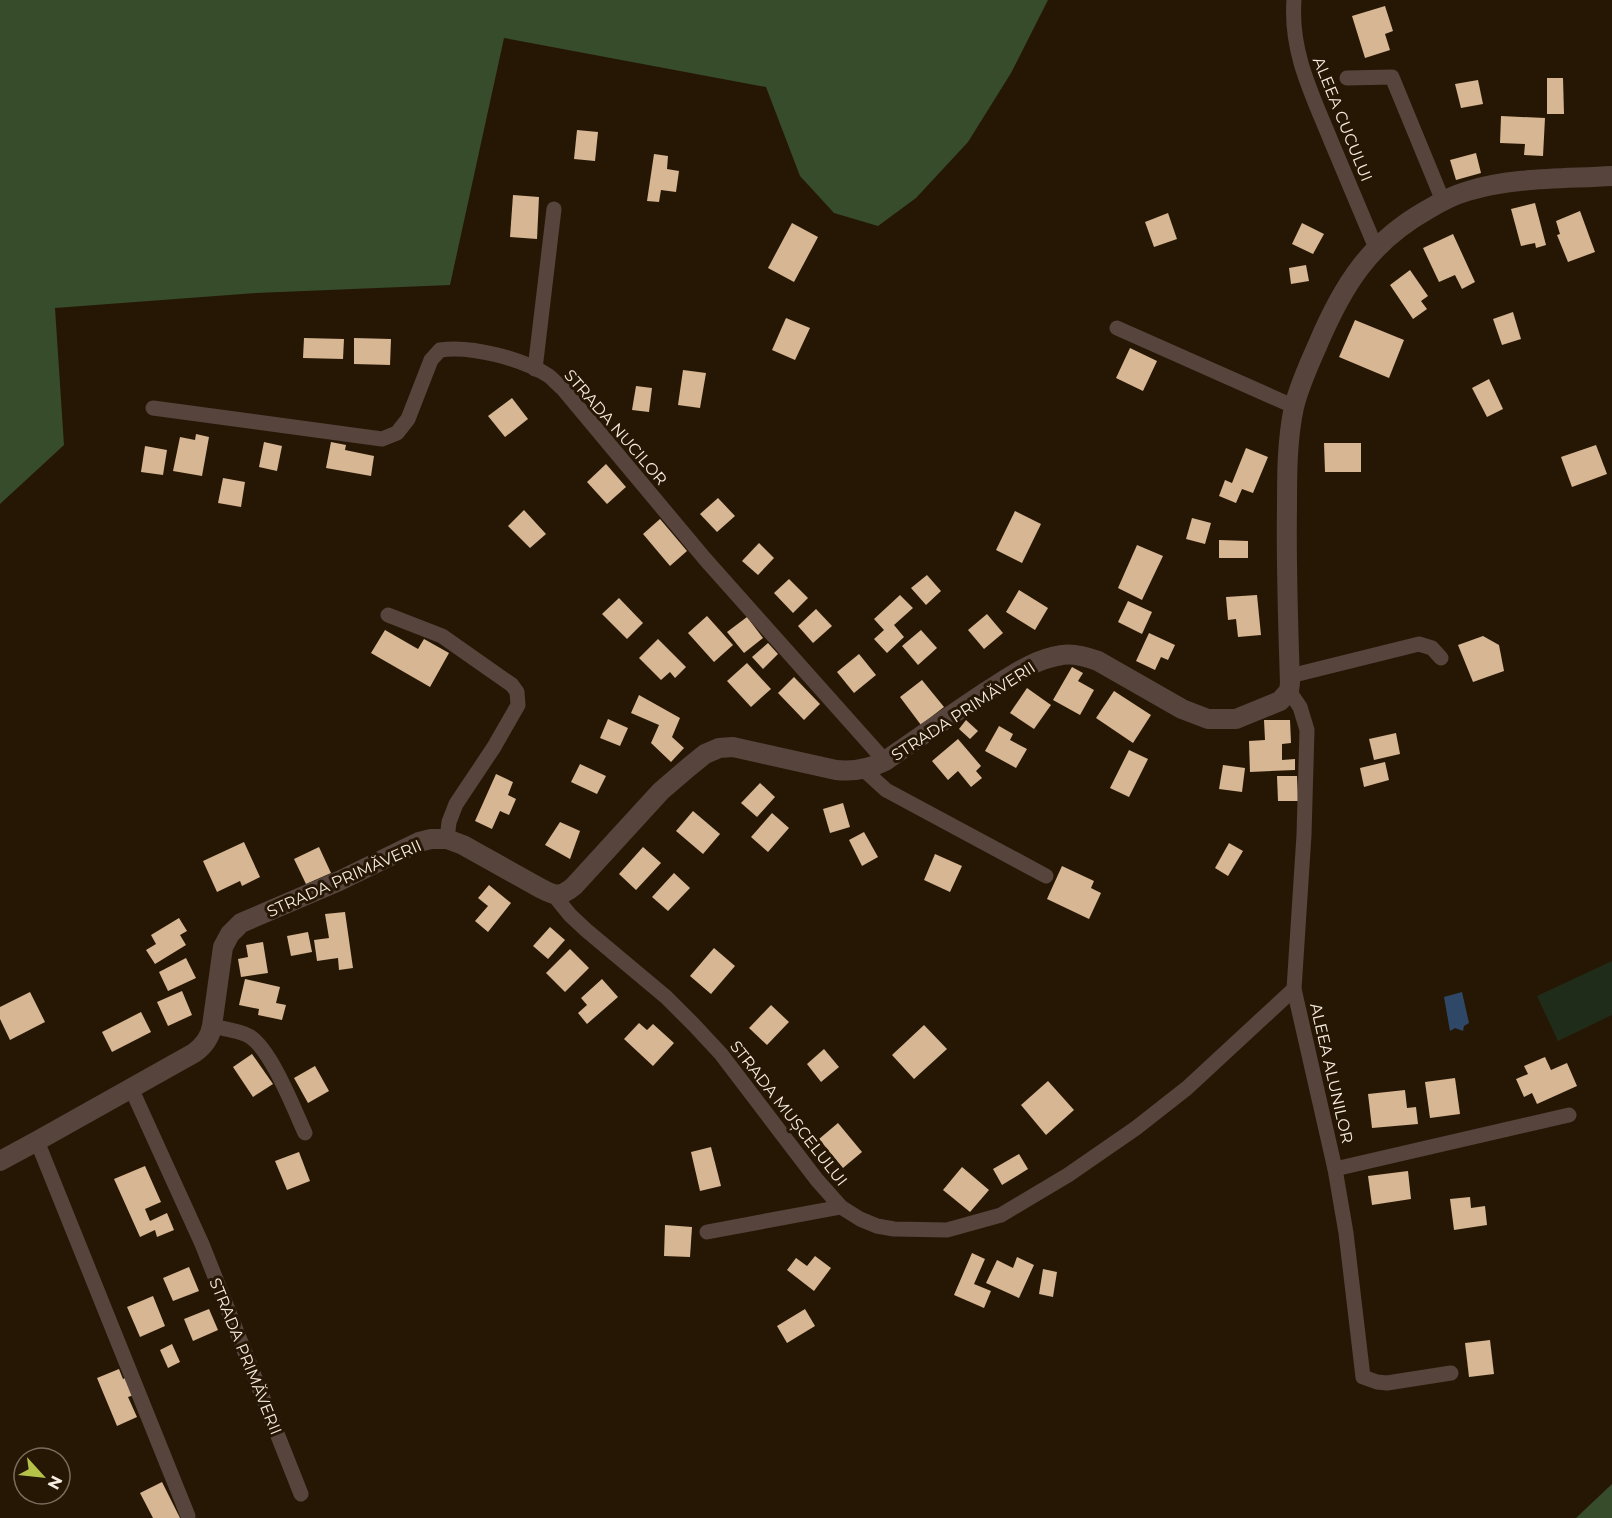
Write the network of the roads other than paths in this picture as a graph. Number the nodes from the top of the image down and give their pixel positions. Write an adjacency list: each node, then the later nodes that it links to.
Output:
1 (1294, 0): 6 (street, ALEEA CUCULUI)
2 (1347, 78): 4 (street)
3 (1612, 176): 4 (street)
4 (1443, 201): 6 (street)
5 (554, 209): 8 (street)
6 (1376, 248): 9 (street)
7 (1116, 328): 9 (street)
8 (535, 369): 10 (street, STRADA NUCILOR); 14 (street, STRADA NUCILOR)
9 (1295, 407): 13 (street)
10 (153, 408)
11 (388, 615): 16 (street)
12 (1441, 658): 13 (street)
13 (1289, 683): 14 (street, STRADA PRIMĂVERII); 19 (street, ALEEA ALUNILOR)
14 (885, 761): 15 (street, STRADA PRIMĂVERII)
15 (863, 769): 17 (street); 18 (street, STRADA PRIMĂVERII)
16 (447, 839): 18 (street); 20 (street, STRADA PRIMĂVERII)
17 (1046, 876)
18 (553, 894): 27 (street, STRADA MUȘCELULUI)
19 (1294, 989): 26 (street, ALEEA ALUNILOR); 27 (street, STRADA MUȘCELULUI)
20 (212, 1026): 21 (street, STRADA PRIMĂVERII); 23 (street)
21 (132, 1088): 24 (street, STRADA PRIMĂVERII); 30 (street, STRADA PRIMĂVERII)
22 (1569, 1115): 26 (street)
23 (305, 1133)
24 (37, 1142): 25 (street, STRADA PRIMĂVERII); 31 (street)
25 (0, 1161)
26 (1335, 1169): 29 (street, ALEEA ALUNILOR)
27 (841, 1207): 28 (street)
28 (707, 1232)
29 (1451, 1373)
30 (301, 1494)
31 (188, 1516)

